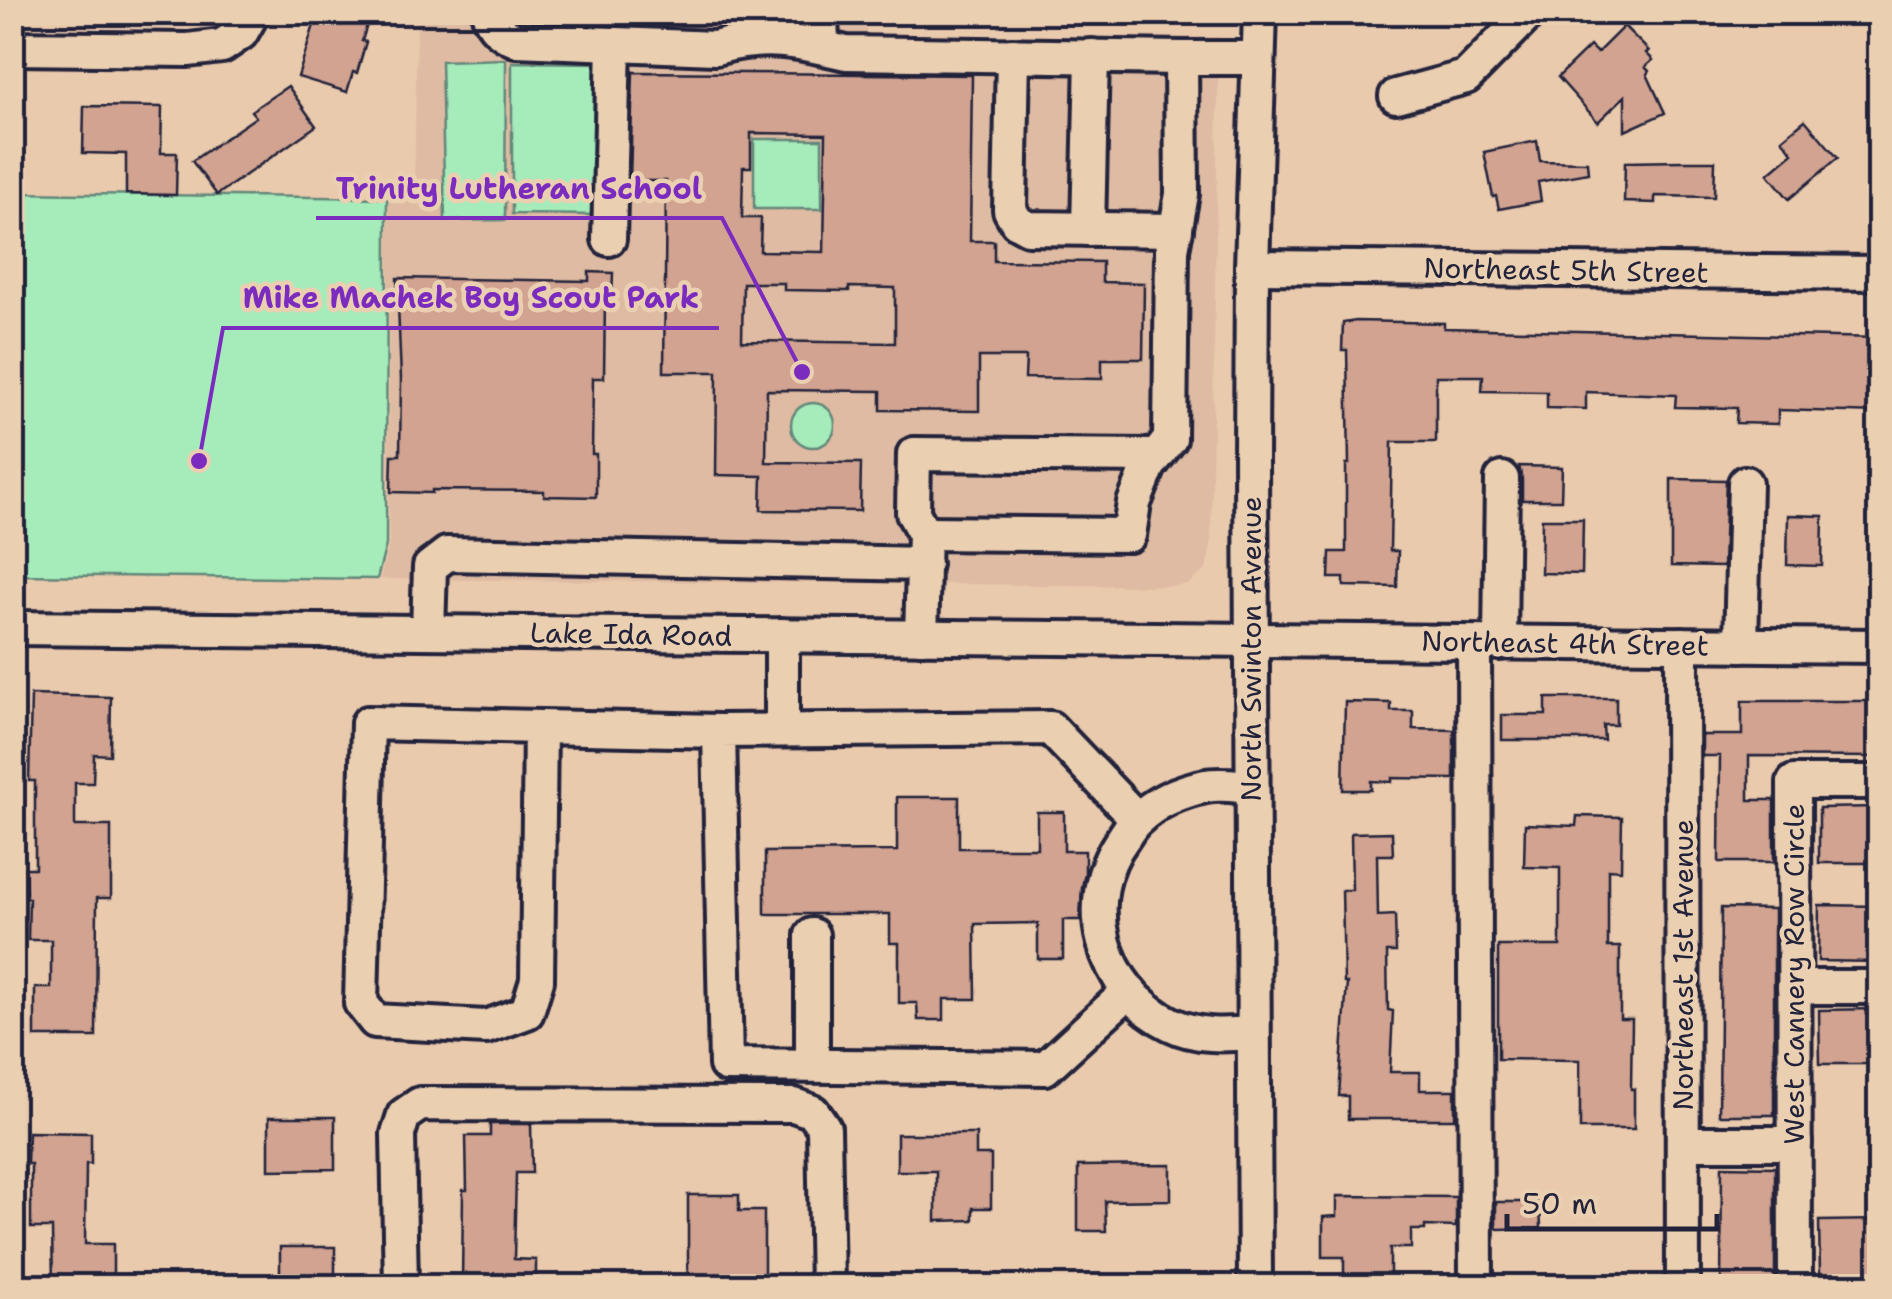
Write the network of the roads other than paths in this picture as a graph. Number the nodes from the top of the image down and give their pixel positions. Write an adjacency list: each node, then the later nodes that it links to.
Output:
1 (488, 12): 7 (street)
2 (821, 12): 8 (street)
3 (1260, 12): 13 (street, North Swinton Avenue)
4 (1530, 12): 14 (street)
5 (247, 23): 9 (street)
6 (740, 26): 7 (street); 8 (street)
7 (614, 44): 17 (street)
8 (822, 47): 10 (street)
9 (12, 48)
10 (1013, 55): 11 (street); 15 (street)
11 (1092, 56): 12 (street); 15 (street)
12 (1181, 58): 13 (street); 16 (street)
13 (1258, 58): 18 (street, North Swinton Avenue)
14 (1396, 96)
15 (1088, 229): 16 (street)
16 (1176, 230): 20 (street)
17 (609, 238)
18 (1252, 267): 19 (street, Northeast 5th Street); 28 (street, North Swinton Avenue)
19 (1880, 273)
20 (1156, 456): 23 (street); 23 (street)
21 (1502, 479): 29 (street)
22 (1746, 483): 31 (street)
23 (924, 548): 25 (street); 27 (street)
24 (12, 628): 25 (street, Lake Ida Road)
25 (428, 632): 26 (street, Lake Ida Road)
26 (782, 635): 27 (street, Lake Ida Road); 35 (street)
27 (921, 637): 28 (street, Lake Ida Road)
28 (1250, 640): 29 (street, Northeast 4th Street); 37 (street, North Swinton Avenue)
29 (1487, 643): 30 (street, Northeast 4th Street); 50 (street)
30 (1682, 644): 31 (street, Northeast 4th Street); 45 (street, Northeast 1st Avenue)
31 (1741, 645): 32 (street, Northeast 4th Street)
32 (1880, 646)
33 (540, 727): 33 (street); 34 (street)
34 (719, 730): 35 (street); 44 (street)
35 (782, 730): 38 (street)
36 (1880, 782): 40 (street, West Cannery Row Circle)
37 (1252, 787): 38 (street); 43 (street, North Swinton Avenue)
38 (1137, 819): 42 (street)
39 (812, 935): 44 (street)
40 (1794, 987): 41 (street); 46 (street, West Cannery Row Circle)
41 (1880, 987)
42 (1129, 992): 43 (street); 44 (street)
43 (1253, 1033): 49 (street, North Swinton Avenue)
44 (812, 1066)
45 (1683, 1143): 46 (street); 51 (street, Northeast 1st Avenue)
46 (1794, 1143): 52 (street, West Cannery Row Circle)
47 (401, 1286): 48 (street)
48 (827, 1286)
49 (1255, 1286)
50 (1476, 1286)
51 (1683, 1286)
52 (1795, 1286)

